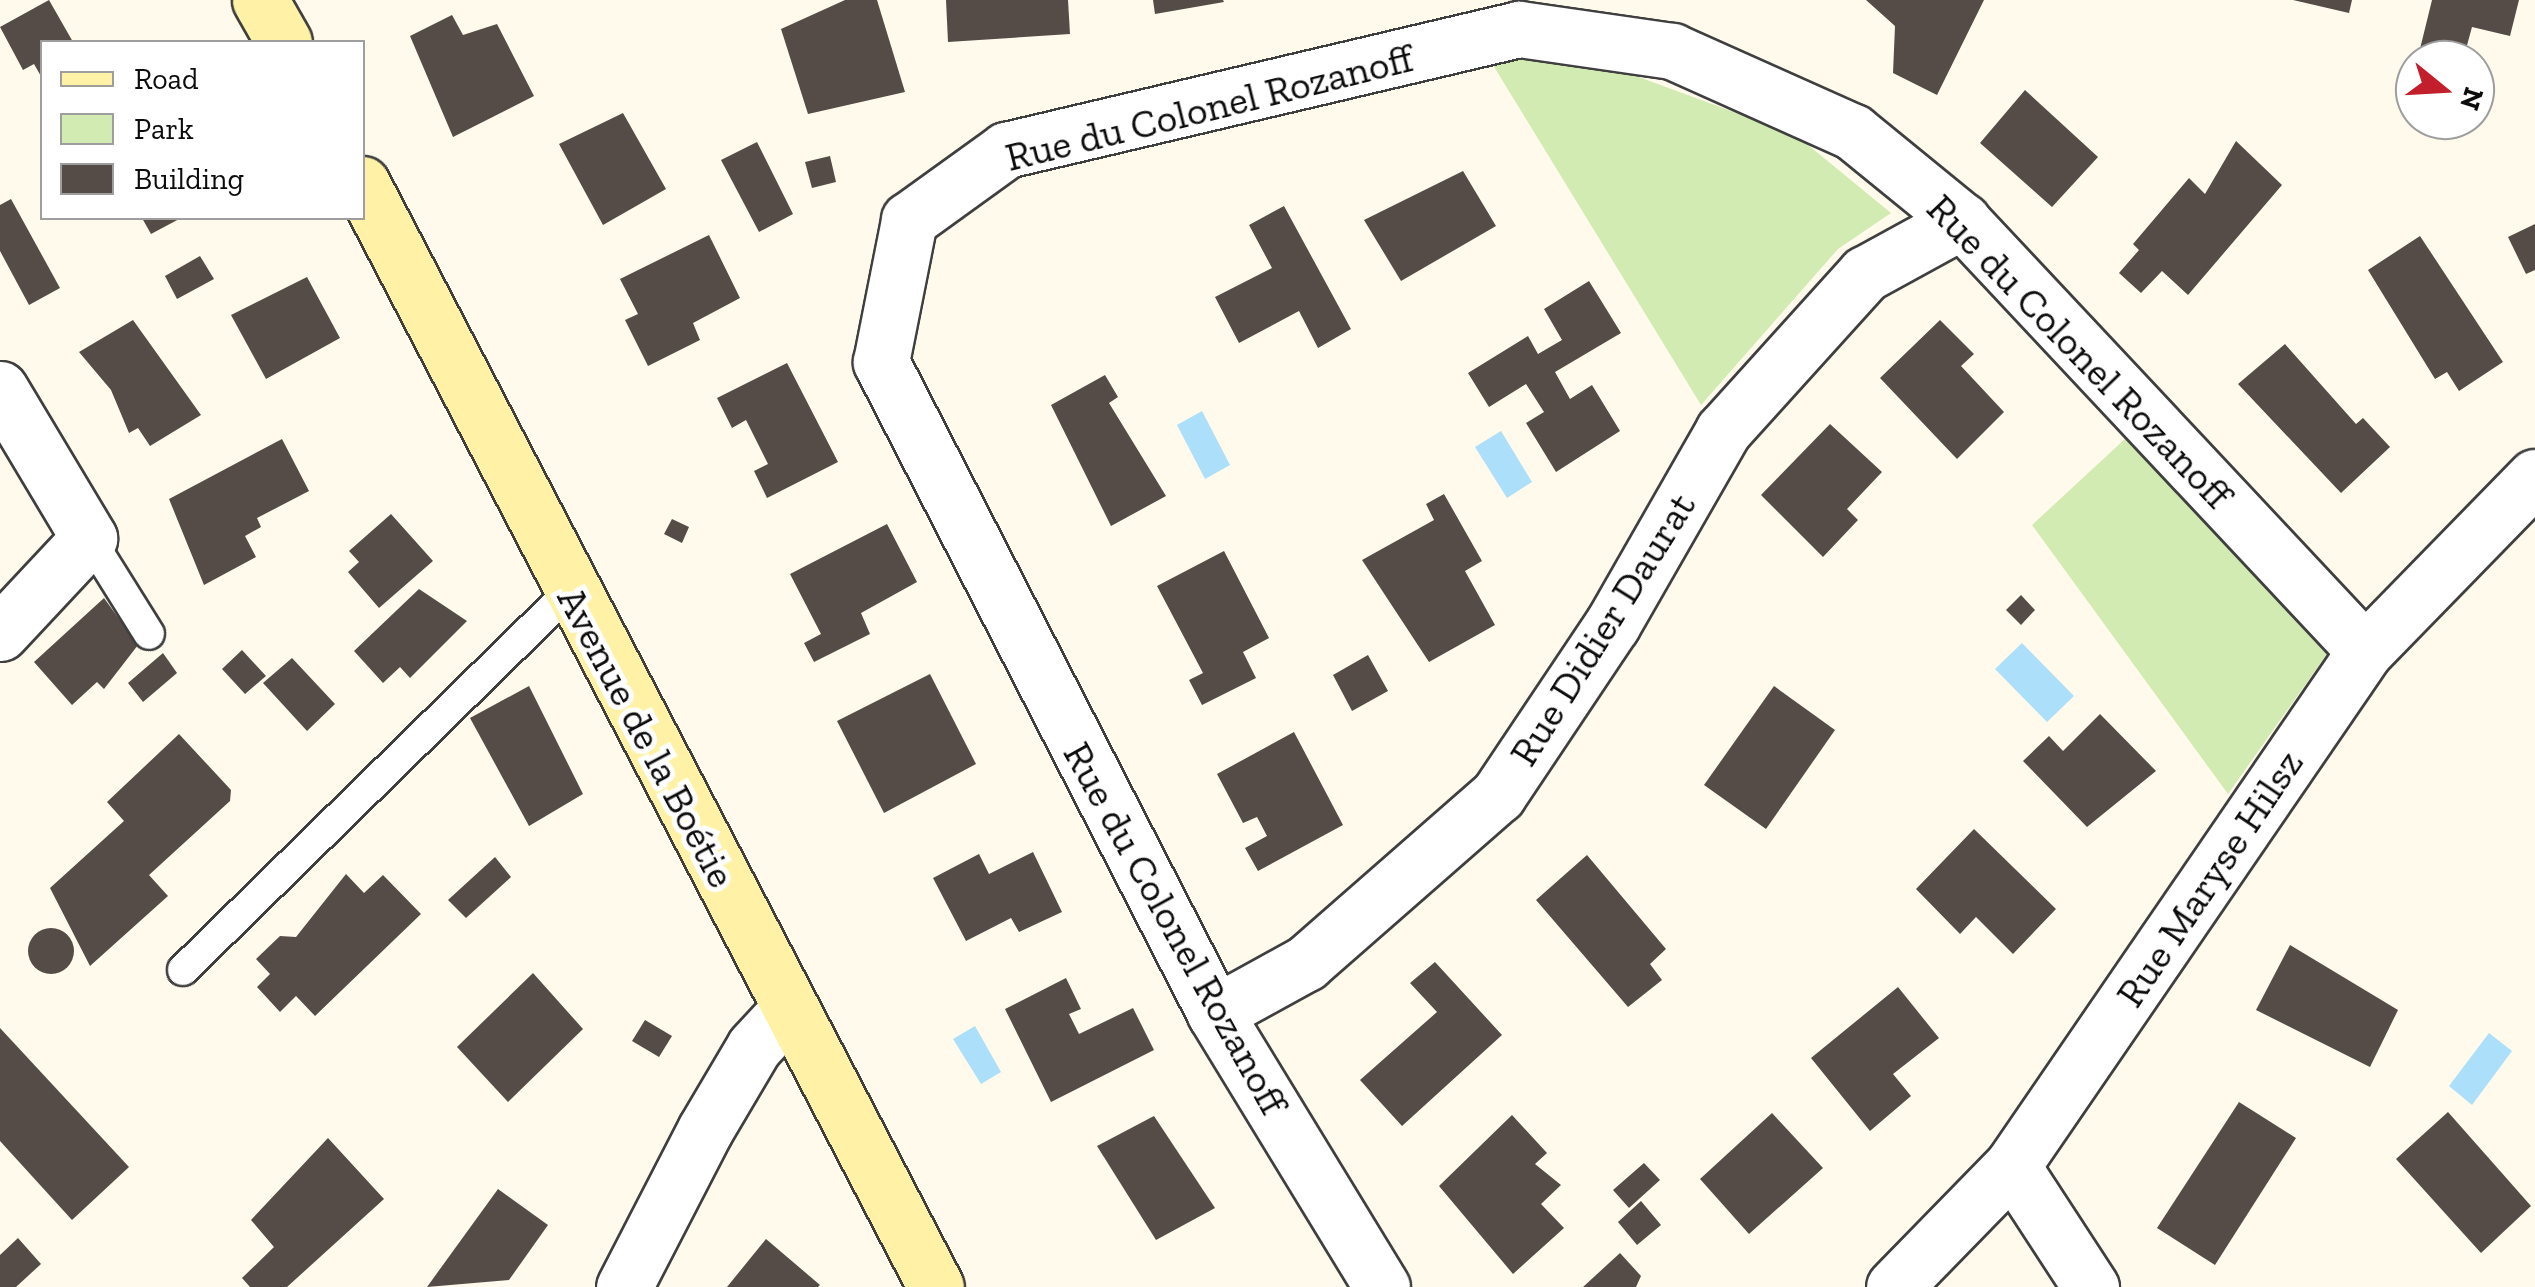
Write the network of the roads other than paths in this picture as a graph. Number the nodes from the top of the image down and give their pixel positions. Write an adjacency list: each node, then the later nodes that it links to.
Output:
1 (260, 0): 2 (main road)
2 (283, 40)
3 (365, 190): 8 (main road, Avenue de la Boétie)
4 (1962, 220): 11 (street, Rue du Colonel Rozanoff); 14 (street, Rue Didier Daurat); 14 (street, Rue du Colonel Rozanoff)
5 (0, 389): 7 (street)
6 (2535, 478): 11 (street, Rue Maryse Hilsz)
7 (89, 538): 9 (street); 10 (lane)
8 (570, 591): 12 (lane); 13 (main road, Avenue de la Boétie)
9 (0, 633)
10 (149, 634)
11 (2365, 650): 15 (street, Rue Maryse Hilsz)
12 (183, 970)
13 (790, 1008): 16 (street); 17 (main road, Avenue de la Boétie)
14 (1215, 1013): 18 (street, Rue du Colonel Rozanoff)
15 (2012, 1166): 19 (street, Rue Maryse Hilsz); 20 (street)
16 (624, 1287)
17 (936, 1287)
18 (1382, 1287)
19 (1894, 1287)
20 (2092, 1287)

